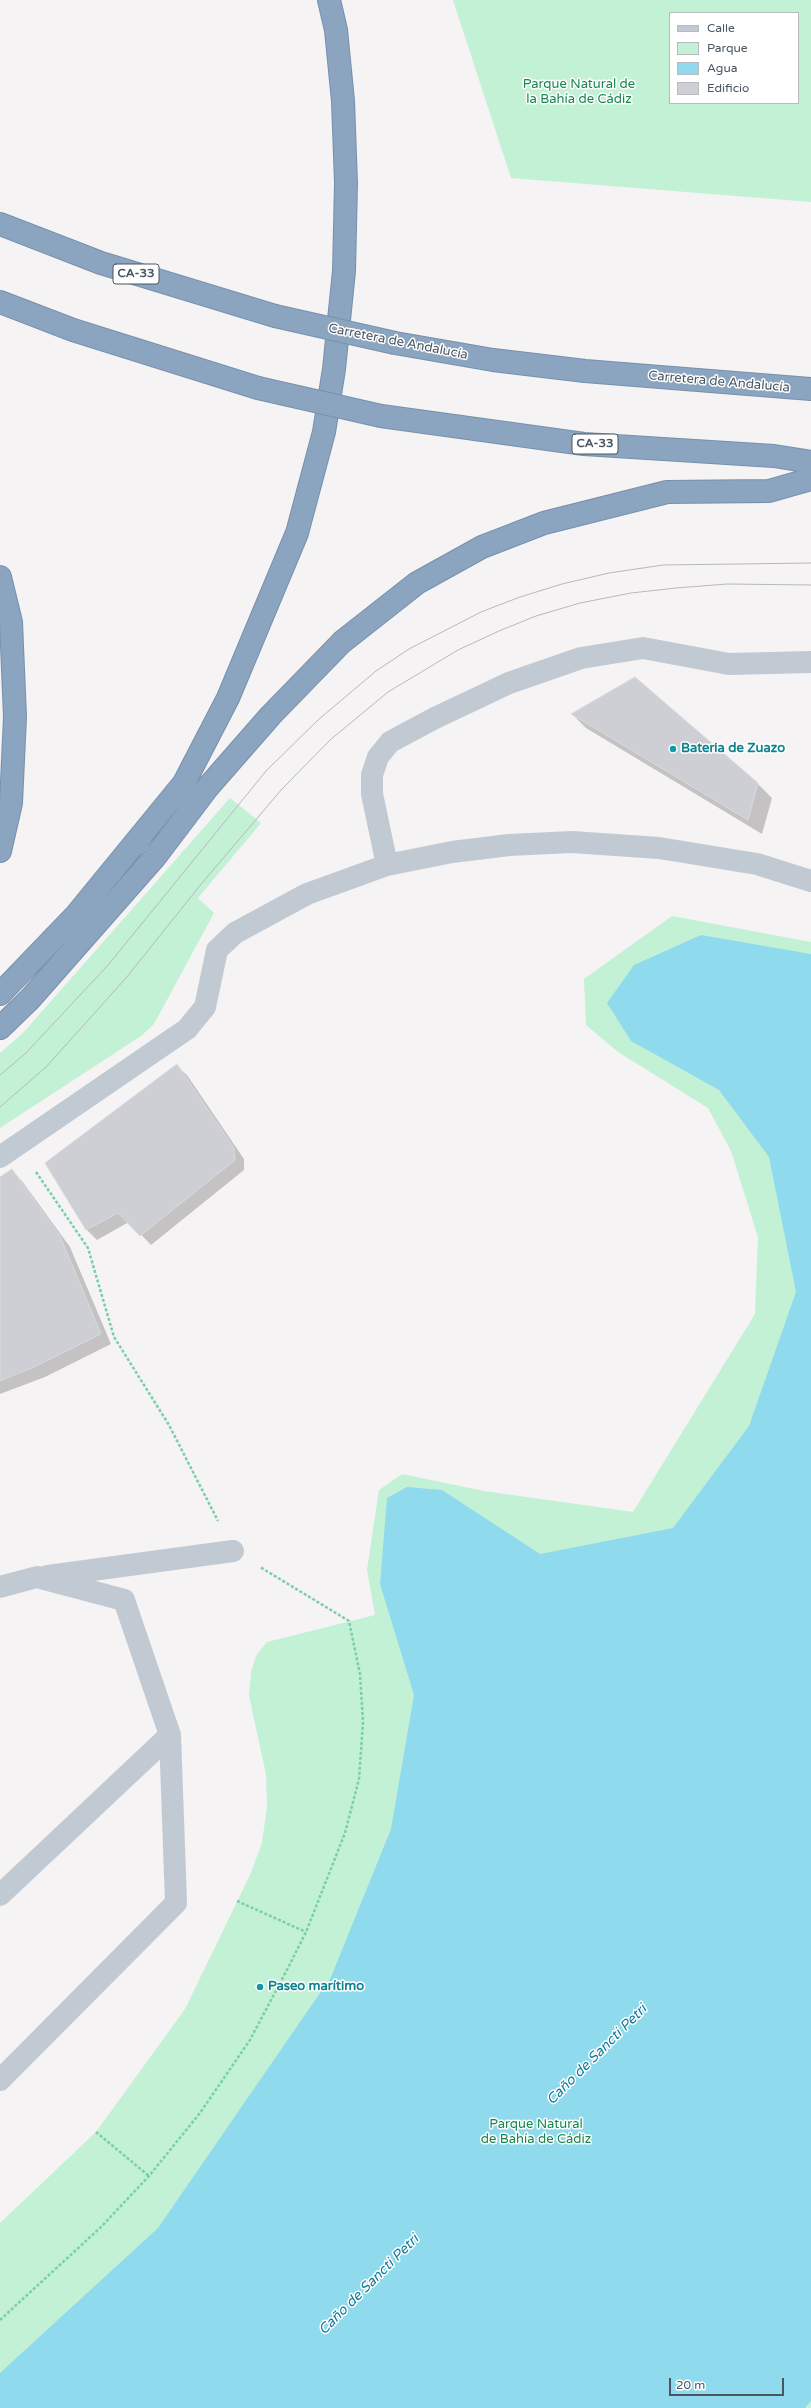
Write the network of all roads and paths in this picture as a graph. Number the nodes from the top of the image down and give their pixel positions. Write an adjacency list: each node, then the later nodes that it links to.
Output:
1 (329, 0): 12 (highway)
2 (0, 224): 4 (highway, Carretera de Andalucía / CA-33, bridge)
3 (0, 302): 5 (highway, CA-33, bridge)
4 (811, 389)
5 (811, 462)
6 (811, 479): 13 (highway)
7 (0, 577): 9 (highway)
8 (811, 662): 10 (street)
9 (0, 851)
10 (387, 865): 11 (street); 14 (street)
11 (811, 881)
12 (0, 994)
13 (0, 1028)
14 (18, 1145): 15 (street); 16 (path)
15 (0, 1157)
16 (233, 1551): 17 (street); 22 (path)
17 (37, 1577): 18 (street); 19 (street)
18 (0, 1587)
19 (170, 1735): 20 (street); 23 (street)
20 (0, 1895)
21 (237, 1901): 22 (path)
22 (306, 1932): 25 (path)
23 (0, 2080)
24 (96, 2132): 25 (path)
25 (149, 2176): 27 (path)
26 (0, 2315): 27 (path)
27 (1, 2319)

